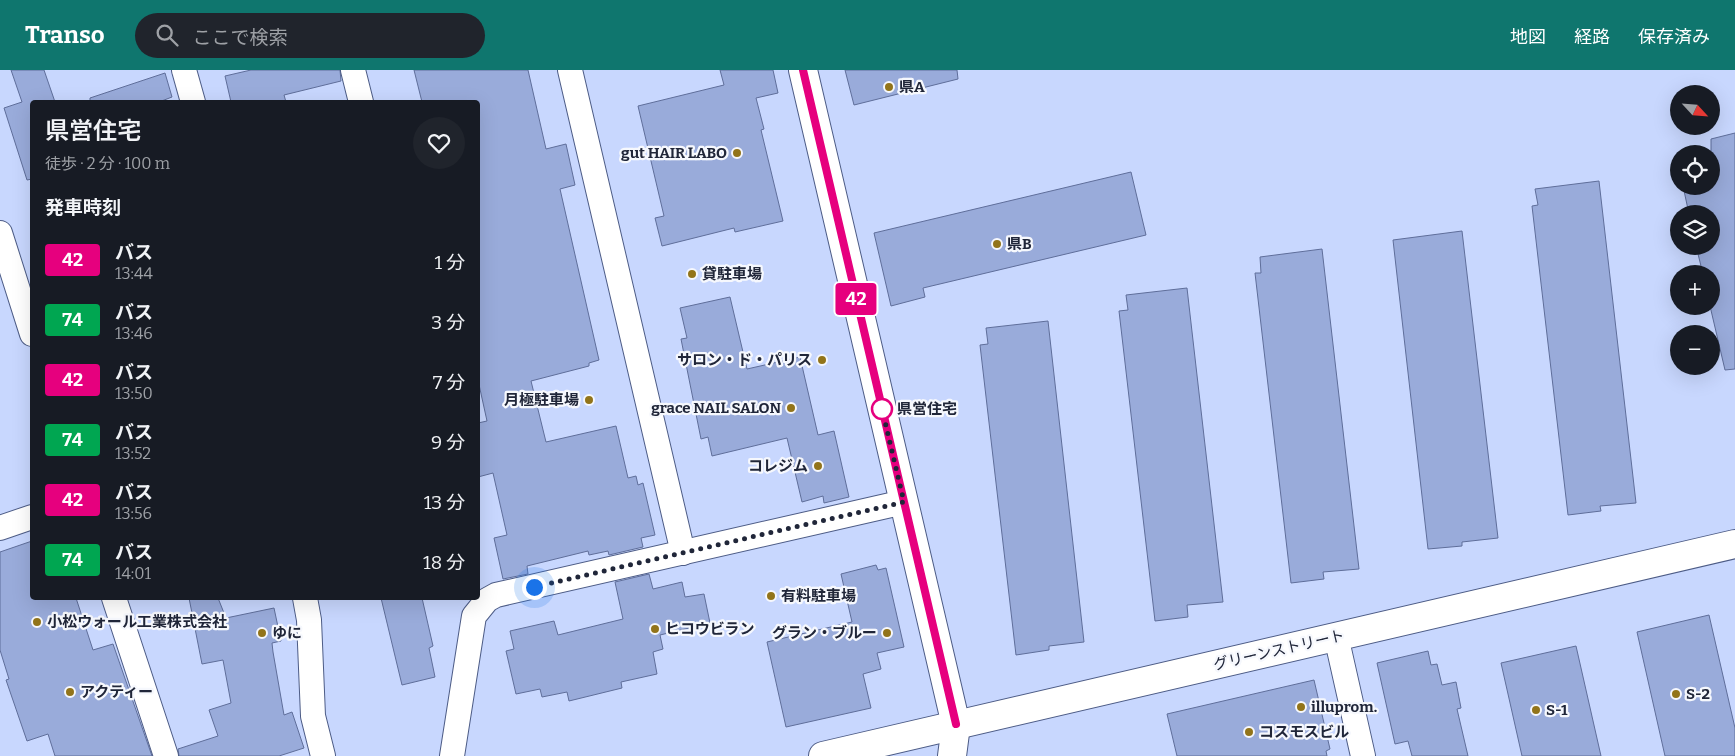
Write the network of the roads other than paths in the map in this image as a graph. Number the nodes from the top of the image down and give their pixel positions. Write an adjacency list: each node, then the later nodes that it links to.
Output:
1 (184, 70): 5 (street)
2 (353, 70): 6 (street)
3 (570, 70): 13 (street)
4 (803, 70): 9 (street)
5 (192, 100)
6 (360, 100)
7 (0, 233): 8 (street)
8 (30, 328)
9 (904, 502): 13 (street); 18 (street)
10 (30, 518): 11 (street)
11 (0, 528)
12 (1735, 544): 17 (street, グリーンストリート)
13 (683, 553): 14 (street)
14 (482, 595): 21 (street)
15 (115, 600): 19 (street)
16 (305, 600): 20 (street)
17 (1336, 636): 18 (street, グリーンストリート); 24 (street)
18 (956, 724): 22 (street, グリーンストリート); 23 (street)
19 (166, 756)
20 (323, 756)
21 (452, 756)
22 (823, 756)
23 (952, 756)
24 (1363, 756)

